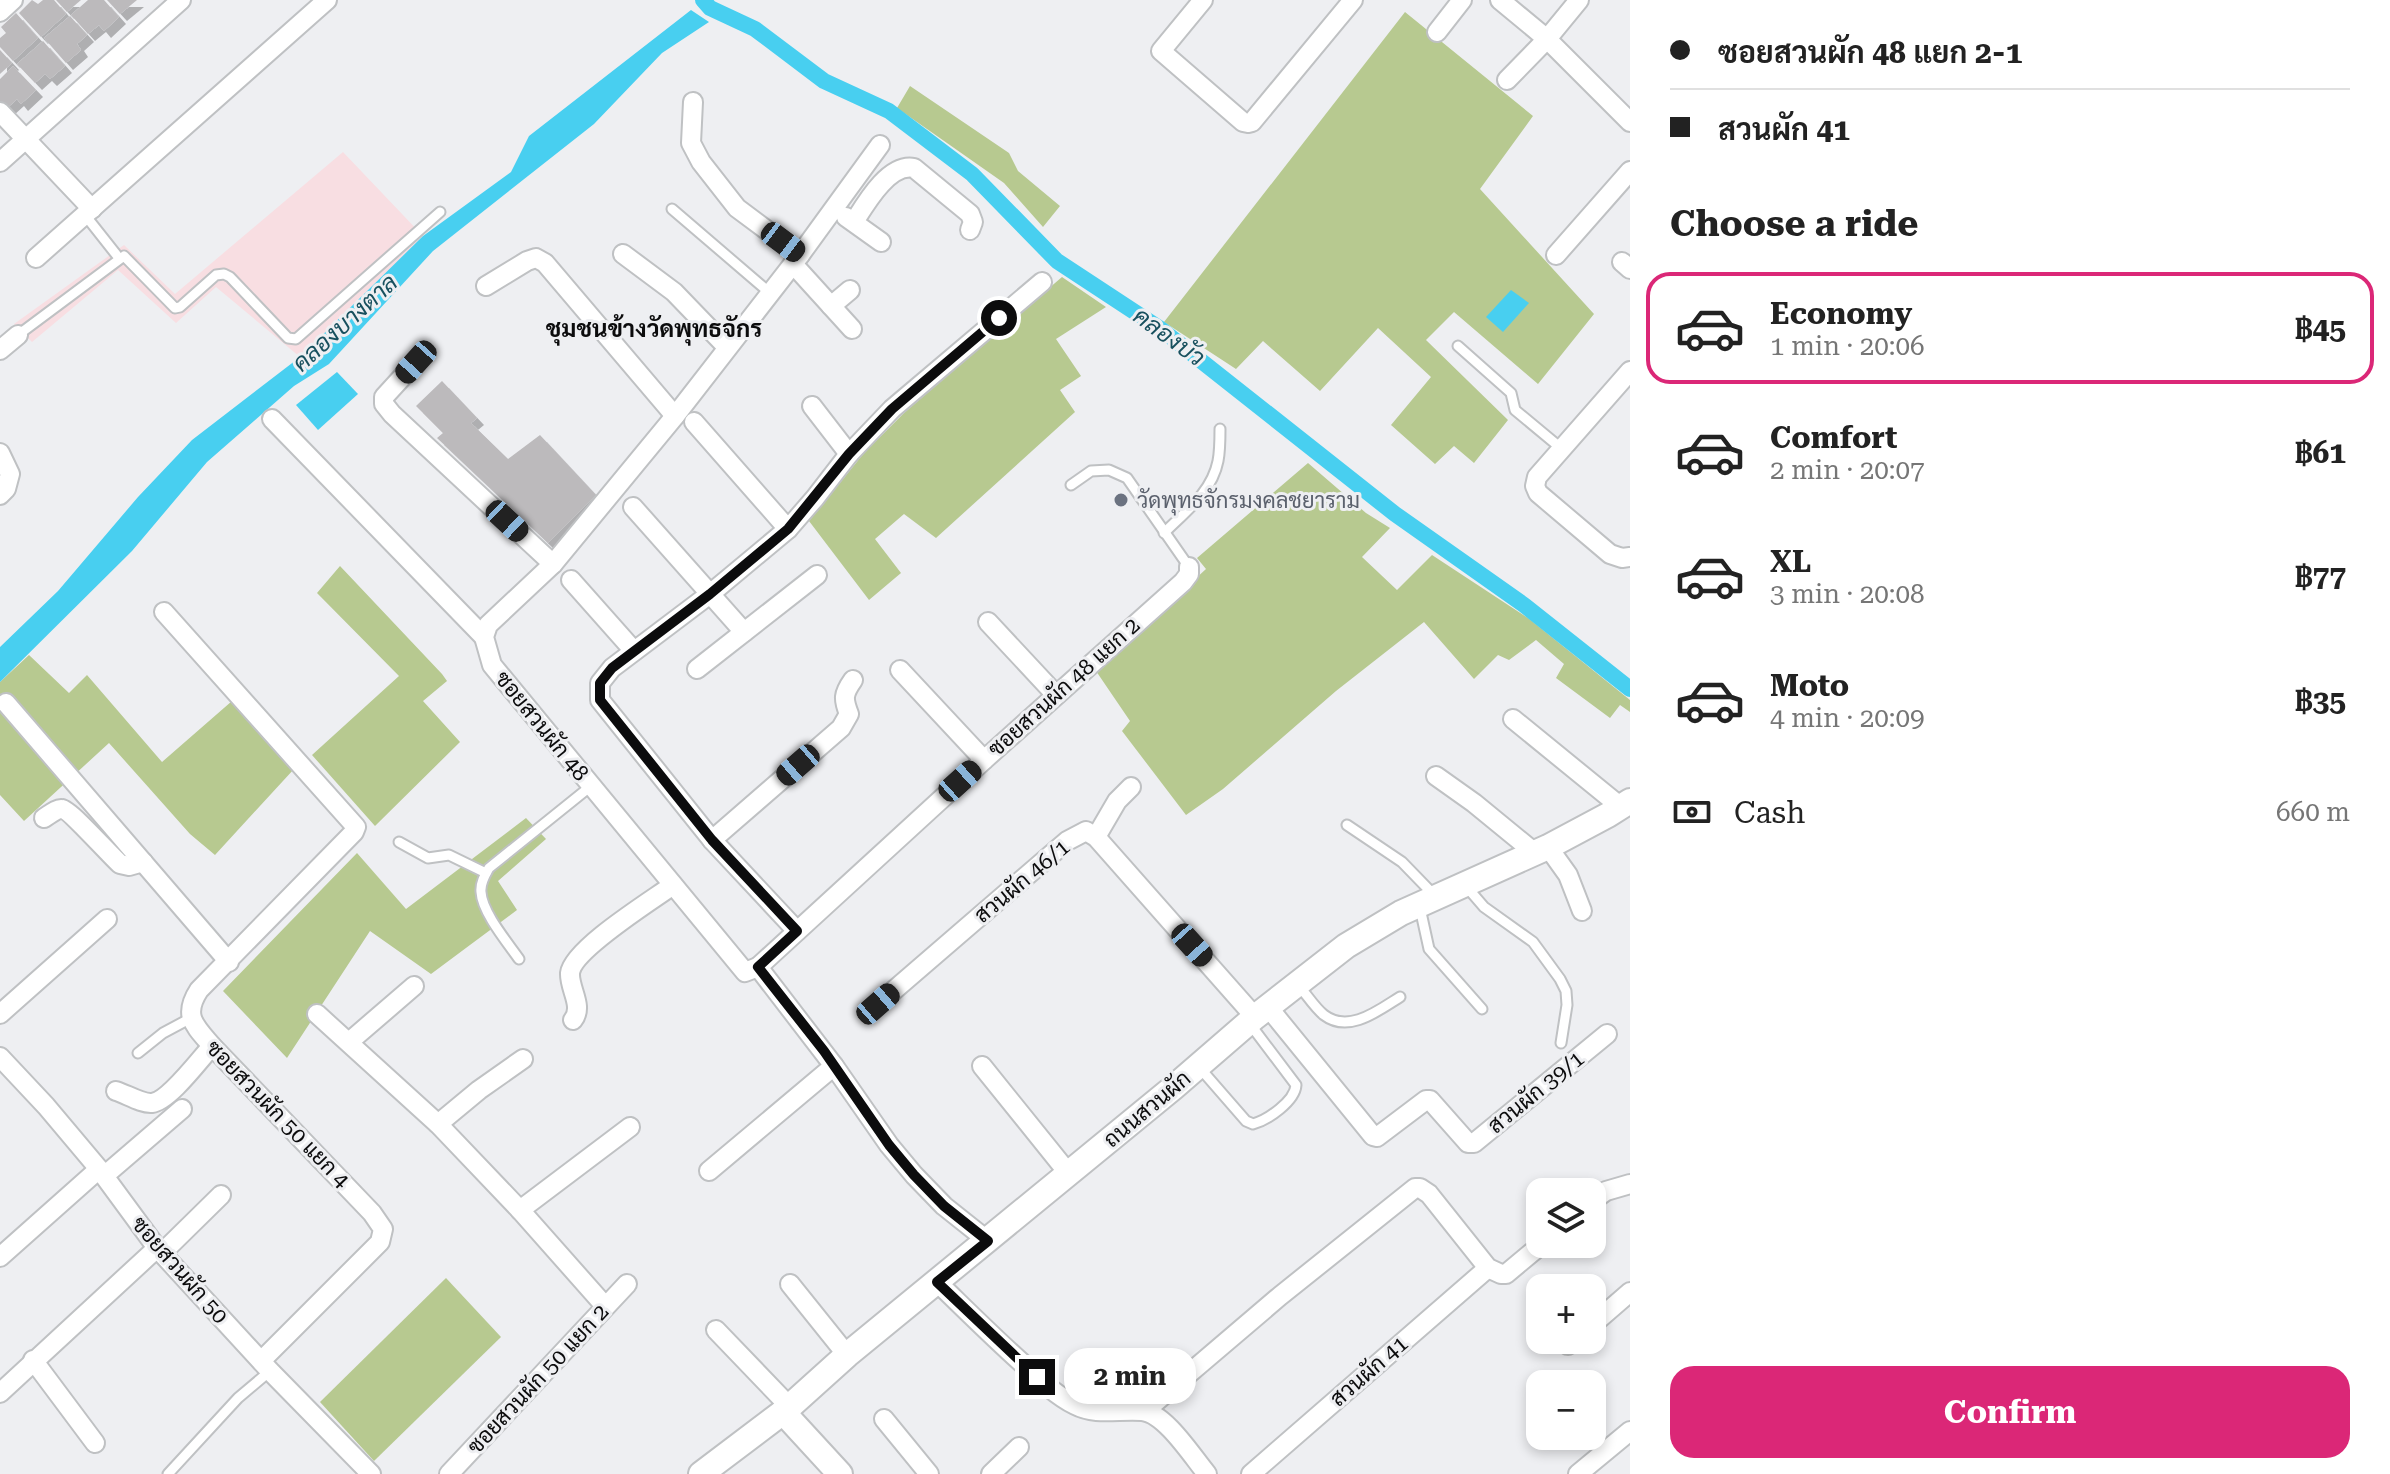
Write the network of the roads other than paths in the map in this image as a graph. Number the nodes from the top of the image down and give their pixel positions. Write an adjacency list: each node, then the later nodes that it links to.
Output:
1 (13, 0): 9 (street)
2 (181, 0): 16 (street)
3 (327, 0): 22 (street)
4 (1203, 0): 5 (street)
5 (1353, 0)
6 (1462, 0): 10 (street)
7 (1500, 0): 11 (street)
8 (1579, 0): 11 (street)
9 (0, 12)
10 (1437, 32)
11 (1547, 39): 12 (street); 15 (street)
12 (1507, 80)
13 (693, 102): 31 (street)
14 (0, 112): 16 (street)
15 (1630, 122)
16 (26, 139): 18 (street); 22 (street)
17 (880, 145): 21 (street)
18 (0, 162)
19 (1630, 171): 28 (street)
20 (672, 209): 35 (lane)
21 (834, 210): 24 (street); 31 (street)
22 (88, 212): 29 (street); 30 (lane)
23 (440, 212): 30 (lane)
24 (854, 222): 25 (street); 26 (street)
25 (970, 230)
26 (881, 242)
27 (623, 254): 40 (street)
28 (1556, 255)
29 (36, 258)
30 (119, 258): 38 (lane)
31 (797, 260): 35 (street); 36 (street)
32 (1042, 282): 51 (street)
33 (486, 286): 45 (street)
34 (850, 290): 36 (street)
35 (770, 293): 40 (street)
36 (831, 306): 37 (street)
37 (852, 329)
38 (18, 335): 41 (street)
39 (1458, 346): 49 (lane)
40 (727, 347): 45 (street)
41 (0, 350)
42 (416, 362): 58 (street)
43 (1630, 371): 49 (street)
44 (812, 406): 51 (street)
45 (675, 416): 58 (street)
46 (272, 419): 66 (street)
47 (694, 422): 55 (street)
48 (1220, 429): 56 (lane)
49 (1562, 449): 57 (street)
50 (0, 453): 53 (street)
51 (849, 454): 55 (street)
52 (1071, 485): 56 (lane)
53 (0, 495)
54 (633, 507): 62 (street)
55 (788, 529): 62 (street)
56 (1164, 533): 59 (lane)
57 (1630, 557)
58 (553, 564): 66 (street)
59 (1189, 567): 71 (street, ซอยสวนผัก 48 แยก 2)
60 (817, 575): 65 (street)
61 (571, 580): 67 (street)
62 (710, 594): 65 (street); 67 (street)
63 (164, 612): 94 (street, ซอยสวนผัก 50 แยก 4)
64 (988, 622): 71 (street)
65 (744, 632): 68 (street)
66 (484, 637): 76 (street, ซอยสวนผัก 48)
67 (634, 651): 82 (street)
68 (697, 669)
69 (900, 670): 74 (street)
70 (853, 680): 82 (street)
71 (1056, 695): 74 (street, ซอยสวนผัก 48 แยก 2)
72 (6, 703): 85 (street)
73 (1513, 719): 78 (street)
74 (984, 760): 92 (street, ซอยสวนผัก 48 แยก 2)
75 (1436, 776): 84 (street)
76 (591, 786): 86 (lane); 87 (street, ซอยสวนผัก 48)
77 (1131, 787): 81 (street)
78 (1625, 804): 84 (street, ถนนสวนผัก)
79 (44, 818): 85 (street)
80 (1347, 825): 89 (lane)
81 (1096, 837): 99 (street, สวนผัก 46/1); 103 (street, สวนผัก 46/1)
82 (712, 840): 92 (street)
83 (399, 842): 86 (lane)
84 (1541, 850): 88 (street, ถนนสวนผัก); 90 (street)
85 (143, 862): 94 (street)
86 (486, 873): 93 (lane)
87 (673, 885): 95 (street, ซอยสวนผัก 48); 105 (street)
88 (1465, 885): 89 (street, ถนนสวนผัก); 108 (lane)
89 (1428, 901): 96 (street, ถนนสวนผัก); 100 (lane)
90 (1582, 911)
91 (107, 919): 101 (street)
92 (797, 931): 95 (street, ซอยสวนผัก 48 แยก 2)
93 (519, 959)
94 (229, 962): 104 (street, ซอยสวนผัก 50 แยก 4)
95 (758, 967): 113 (street, ซอยสวนผัก 48)
96 (1297, 984): 98 (lane); 103 (street, ถนนสวนผัก)
97 (414, 986): 107 (street)
98 (1400, 997)
99 (878, 1004)
100 (1482, 1009)
101 (0, 1014)
102 (317, 1014): 107 (street)
103 (1257, 1016): 106 (street, สวนผัก 39/1); 115 (street, ถนนสวนผัก); 115 (lane)
104 (191, 1018): 109 (street, ซอยสวนผัก 50 แยก 4); 110 (lane)
105 (573, 1020)
106 (1607, 1034)
107 (349, 1042): 118 (street)
108 (1561, 1043)
109 (212, 1046): 116 (street); 141 (street, ซอยสวนผัก 50 แยก 4)
110 (138, 1053)
111 (0, 1057): 121 (street, ซอยสวนผัก 50)
112 (523, 1059): 118 (street)
113 (834, 1066): 120 (street); 127 (street, ซอยสวนผัก 48)
114 (982, 1066): 122 (street)
115 (1199, 1067): 122 (street, ถนนสวนผัก)
116 (116, 1091)
117 (182, 1109): 121 (street)
118 (438, 1124): 126 (street)
119 (630, 1127): 126 (street)
120 (709, 1171)
121 (101, 1173): 128 (street); 129 (street, ซอยสวนผัก 50)
122 (1069, 1174): 127 (street, ถนนสวนผัก)
123 (1630, 1184): 124 (street)
124 (1606, 1191)
125 (221, 1195): 129 (street)
126 (520, 1210): 136 (street)
127 (988, 1241): 132 (street, ถนนสวนผัก)
128 (4, 1246)
129 (160, 1250): 140 (street); 141 (street, ซอยสวนผัก 50)
130 (1526, 1257): 131 (street)
131 (1488, 1268): 144 (street); 157 (street, สวนผัก 41)
132 (937, 1282): 139 (street, ถนนสวนผัก); 144 (street)
133 (627, 1284): 136 (street, ซอยสวนผัก 50 แยก 2)
134 (790, 1284): 139 (street)
135 (1630, 1292): 137 (street)
136 (605, 1306): 151 (street, ซอยสวนผัก 50 แยก 2)
137 (1606, 1313)
138 (716, 1330): 143 (street)
139 (847, 1355): 143 (street, ถนนสวนผัก)
140 (33, 1360): 142 (street); 147 (street)
141 (265, 1366): 149 (lane); 150 (street, ซอยสวนผัก 50)
142 (0, 1393)
143 (786, 1409): 152 (street, ถนนสวนผัก); 153 (street)
144 (1145, 1411): 156 (street)
145 (884, 1419): 154 (street)
146 (1630, 1431): 158 (street)
147 (95, 1443)
148 (1019, 1447): 155 (street)
149 (168, 1474)
150 (371, 1474)
151 (449, 1474)
152 (701, 1474)
153 (840, 1474)
154 (929, 1474)
155 (991, 1474)
156 (1207, 1474)
157 (1251, 1474)
158 (1578, 1474)

